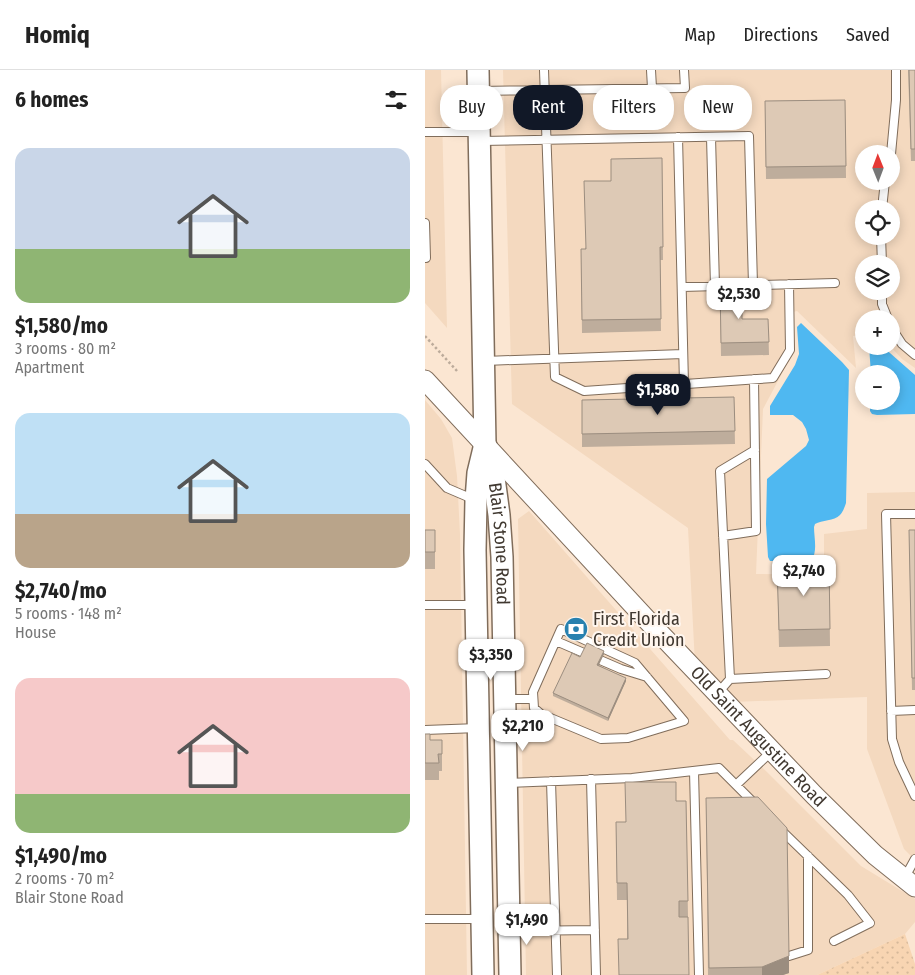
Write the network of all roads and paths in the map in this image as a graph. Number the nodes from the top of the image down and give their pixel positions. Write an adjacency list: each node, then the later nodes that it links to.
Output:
1 (478, 70): 6 (main road, Blair Stone Road)
2 (544, 70): 7 (lane)
3 (651, 70): 8 (lane)
4 (684, 70): 9 (lane)
5 (896, 70): 17 (lane)
6 (479, 85)
7 (545, 85)
8 (652, 85)
9 (674, 88)
10 (479, 130): 14 (main road, Blair Stone Road)
11 (546, 130): 16 (lane)
12 (425, 132): 14 (lane)
13 (711, 136): 15 (lane); 22 (lane); 23 (lane)
14 (479, 137): 16 (lane); 30 (main road, Blair Stone Road)
15 (679, 137): 16 (lane); 24 (lane)
16 (546, 140): 29 (lane)
17 (892, 145)
18 (425, 223): 19 (lane)
19 (425, 258)
20 (835, 282): 21 (lane)
21 (789, 284): 22 (lane); 32 (lane)
22 (753, 285): 23 (lane)
23 (715, 286): 24 (lane)
24 (682, 287): 27 (lane)
25 (425, 336): 31 (path)
26 (900, 341): 28 (lane)
27 (683, 354): 29 (lane); 34 (lane)
28 (915, 355)
29 (554, 359): 30 (lane); 34 (lane)
30 (483, 361): 35 (main road, Blair Stone Road)
31 (457, 371)
32 (753, 379): 34 (lane); 36 (lane)
33 (425, 380): 35 (street, Old Saint Augustine Road)
34 (684, 384)
35 (485, 444): 38 (main road, Blair Stone Road); 47 (street, Old Saint Augustine Road); 49 (main road, Blair Stone Road)
36 (755, 450): 40 (lane); 40 (lane)
37 (426, 468): 38 (lane)
38 (476, 500): 42 (main road, Blair Stone Road)
39 (915, 514): 52 (lane)
40 (723, 536): 46 (lane)
41 (425, 605): 42 (lane)
42 (475, 605): 48 (main road, Blair Stone Road)
43 (556, 641): 45 (lane); 45 (lane); 50 (lane)
44 (826, 674): 46 (lane)
45 (647, 677): 50 (lane)
46 (730, 679): 47 (lane)
47 (717, 694): 56 (street, Old Saint Augustine Road)
48 (477, 699): 49 (main road); 53 (main road, Blair Stone Road)
49 (504, 699): 50 (lane); 54 (main road, Blair Stone Road)
50 (533, 699)
51 (915, 710): 52 (lane)
52 (891, 711): 62 (lane)
53 (478, 728): 54 (main road); 55 (lane); 69 (main road, Blair Stone Road)
54 (505, 728): 60 (main road, Blair Stone Road)
55 (425, 730)
56 (771, 751): 61 (lane); 67 (street, Old Saint Augustine Road)
57 (694, 771): 58 (lane); 61 (lane); 79 (lane)
58 (591, 780): 59 (lane); 71 (lane)
59 (551, 781): 60 (lane); 72 (lane)
60 (506, 783): 70 (main road, Blair Stone Road)
61 (736, 785): 63 (lane)
62 (915, 796)
63 (762, 811)
64 (775, 824): 65 (lane)
65 (807, 856): 73 (lane); 74 (lane)
66 (915, 859): 67 (lane)
67 (909, 883)
68 (425, 919): 69 (lane)
69 (482, 925): 70 (main road); 75 (main road, Blair Stone Road)
70 (509, 925): 72 (lane); 76 (main road, Blair Stone Road)
71 (595, 930): 72 (lane); 78 (lane)
72 (555, 931): 77 (lane)
73 (834, 941)
74 (789, 956)
75 (483, 975)
76 (510, 975)
77 (557, 975)
78 (596, 975)
79 (699, 975)

